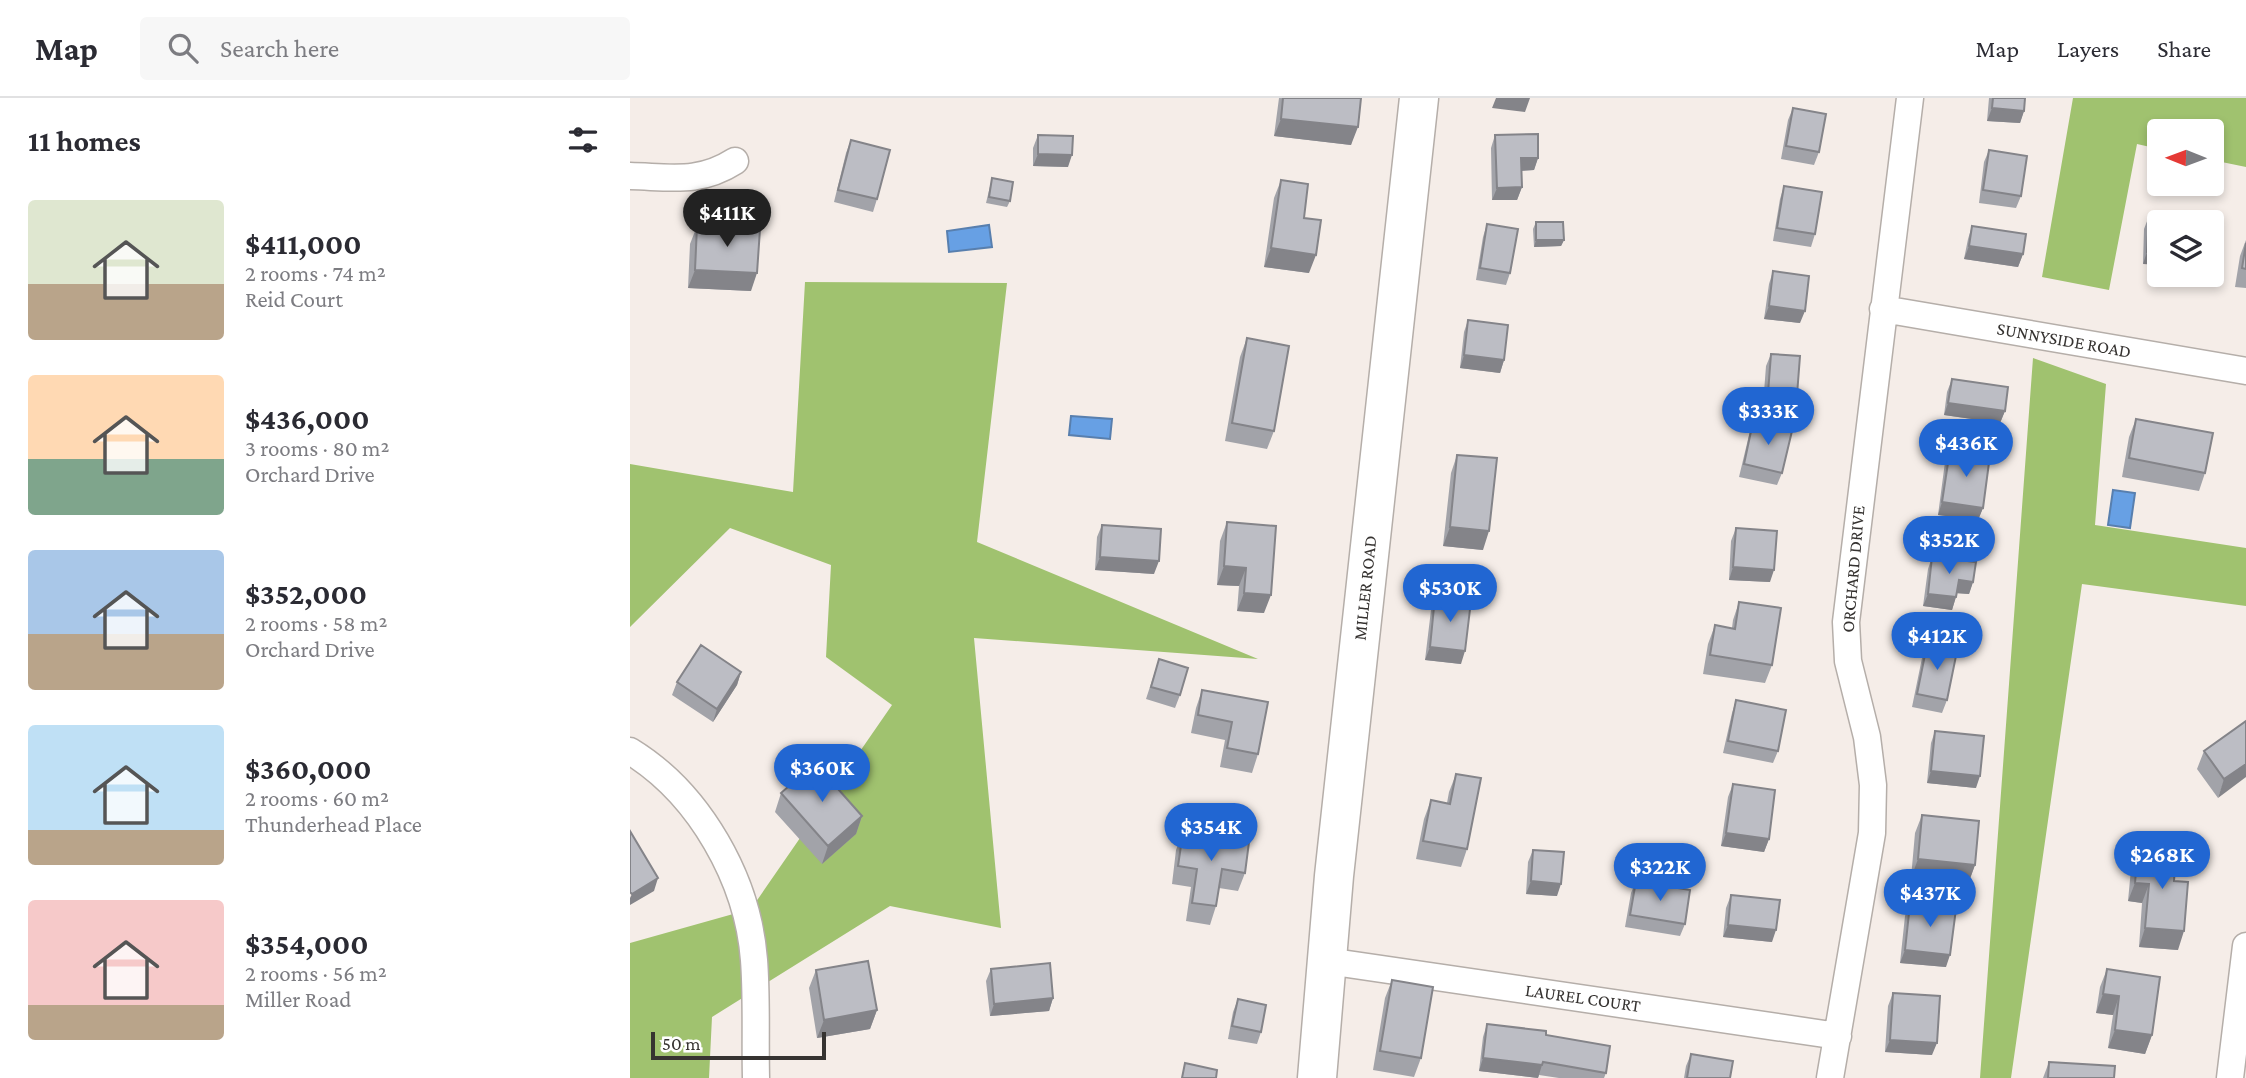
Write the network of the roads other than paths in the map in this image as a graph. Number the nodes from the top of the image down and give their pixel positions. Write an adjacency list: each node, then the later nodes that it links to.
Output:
1 (1419, 98): 9 (street, MILLER ROAD)
2 (1910, 98): 5 (street, ORCHARD DRIVE)
3 (734, 161): 4 (street)
4 (630, 176)
5 (1883, 309): 6 (street, SUNNYSIDE ROAD); 10 (street, ORCHARD DRIVE)
6 (2246, 370)
7 (630, 751): 11 (street)
8 (2246, 946): 14 (street)
9 (1327, 961): 10 (street, LAUREL COURT); 12 (street, MILLER ROAD)
10 (1838, 1036): 13 (street, ORCHARD DRIVE)
11 (756, 1078)
12 (1317, 1078)
13 (1830, 1078)
14 (2230, 1078)

